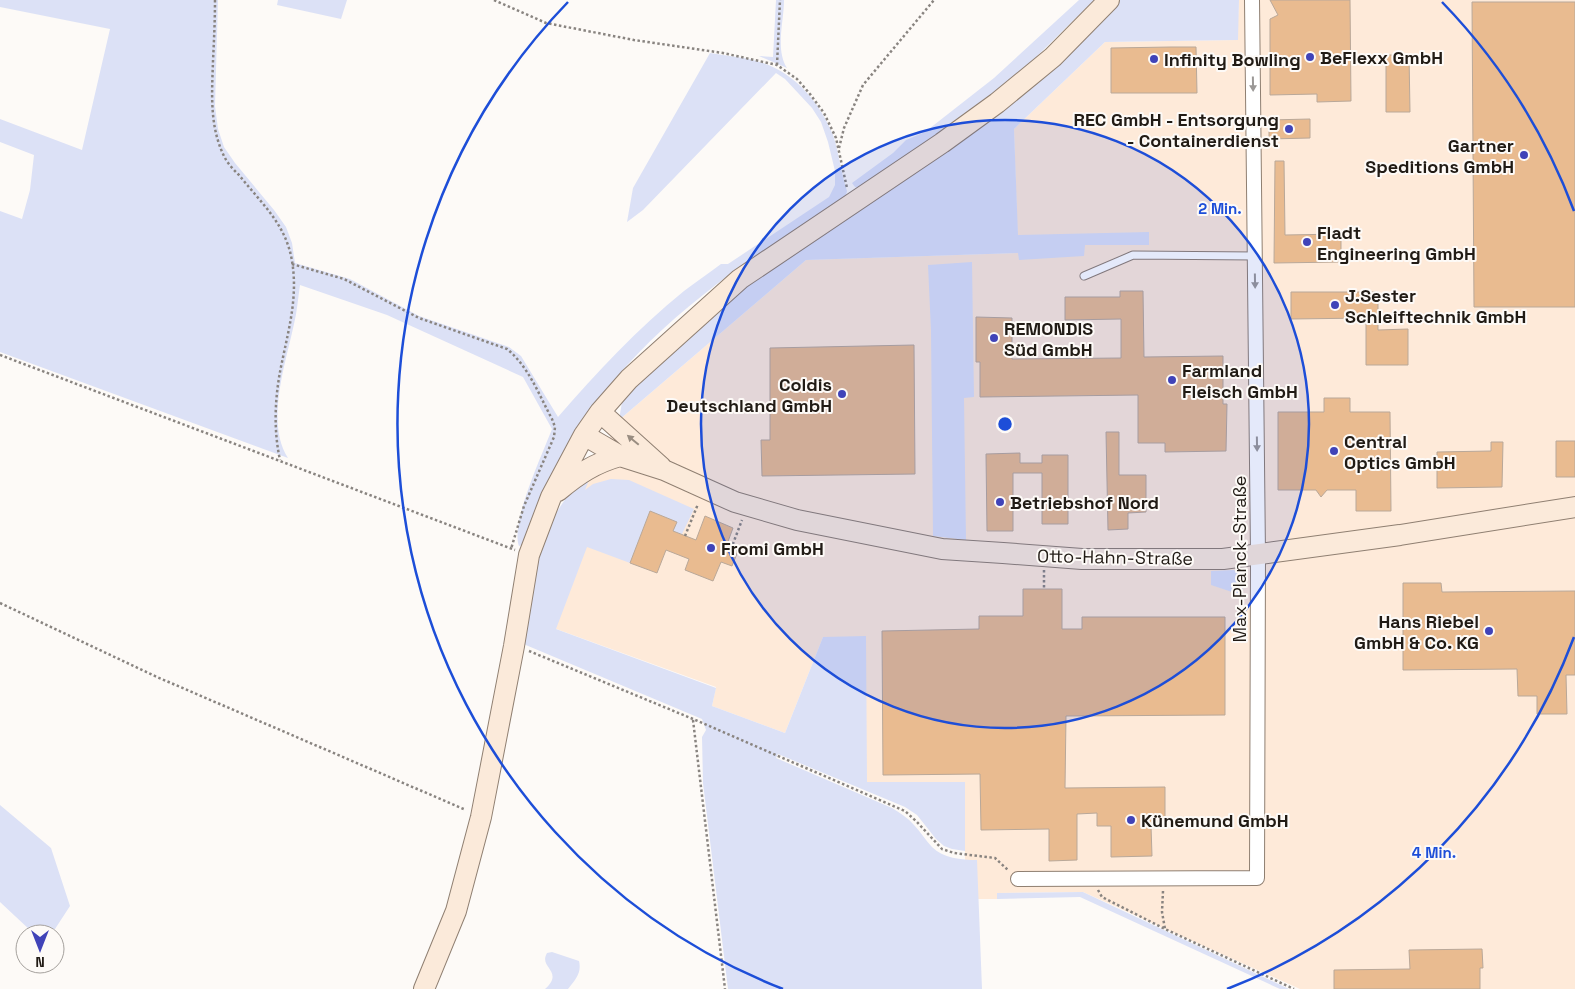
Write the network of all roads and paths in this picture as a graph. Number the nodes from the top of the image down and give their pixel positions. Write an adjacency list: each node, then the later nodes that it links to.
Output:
1 (215, 0): 11 (path)
2 (494, 0): 7 (path)
3 (780, 0): 7 (path)
4 (934, 0): 8 (path)
5 (1109, 0): 9 (street)
6 (1252, 0): 10 (street, Max-Planck-Straße, one-way to 10)
7 (777, 65): 8 (path)
8 (839, 150): 9 (path)
9 (852, 204): 14 (street)
10 (1255, 256): 12 (lane); 26 (street, Max-Planck-Straße, one-way to 26)
11 (292, 264): 17 (path); 25 (path)
12 (1084, 276)
13 (0, 355): 17 (path)
14 (600, 412): 15 (street); 18 (street, one-way to 14)
15 (584, 435): 16 (street, Otto-Hahn-Straße); 20 (street)
16 (620, 456): 18 (street, Otto-Hahn-Straße); 20 (street)
17 (281, 460): 25 (path)
18 (664, 470): 19 (street, Otto-Hahn-Straße)
19 (705, 488): 21 (street, Otto-Hahn-Straße); 23 (path)
20 (551, 497): 25 (street)
21 (748, 506): 24 (path); 26 (street, Otto-Hahn-Straße)
22 (1575, 507): 26 (street, Otto-Hahn-Straße)
23 (685, 536)
24 (731, 548)
25 (520, 552): 28 (street)
26 (1258, 555): 31 (street, Max-Planck-Straße)
27 (0, 603): 30 (path)
28 (514, 646): 29 (path); 30 (street)
29 (693, 719): 32 (path); 36 (path)
30 (481, 817): 35 (street)
31 (1164, 878): 33 (street, Max-Planck-Straße); 34 (path)
32 (1018, 879): 33 (street, Max-Planck-Straße)
33 (1090, 879): 34 (path)
34 (1165, 929): 37 (path)
35 (424, 989)
36 (725, 989)
37 (1294, 989)

